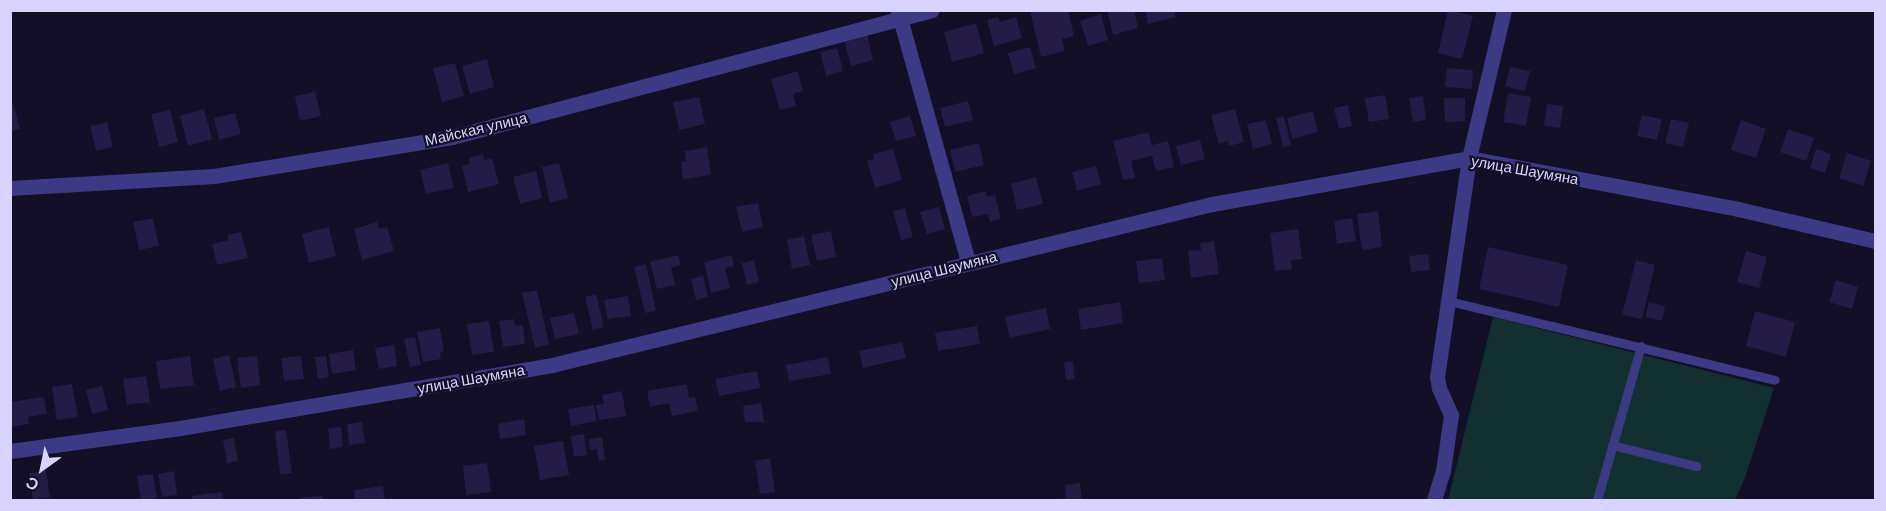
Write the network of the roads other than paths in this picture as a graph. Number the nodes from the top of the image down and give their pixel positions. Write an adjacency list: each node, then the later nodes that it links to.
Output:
1 (932, 10): 3 (street, Майская улица)
2 (1504, 10): 4 (street)
3 (899, 15): 5 (street, Майская улица); 7 (street)
4 (1469, 158): 6 (street, улица Шаумяна); 7 (street, улица Шаумяна); 8 (street)
5 (10, 188)
6 (1875, 241)
7 (968, 262): 12 (street, улица Шаумяна)
8 (1449, 301): 9 (lane); 14 (street)
9 (1641, 346): 10 (lane); 11 (lane)
10 (1775, 380)
11 (1612, 445): 13 (lane); 15 (lane)
12 (10, 451)
13 (1696, 466)
14 (1434, 501)
15 (1597, 501)

